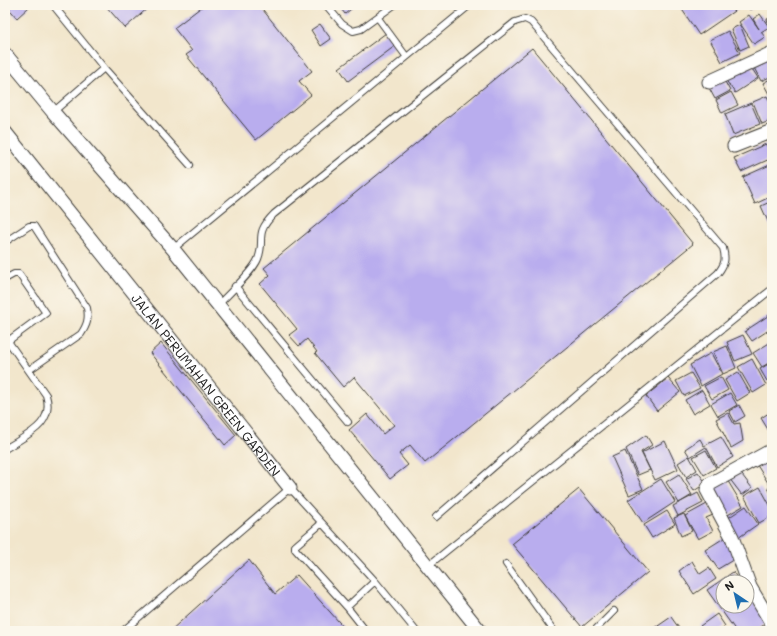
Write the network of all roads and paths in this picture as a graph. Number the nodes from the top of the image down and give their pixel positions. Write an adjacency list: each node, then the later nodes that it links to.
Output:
1 (53, 5): 9 (lane)
2 (326, 5): 5 (lane)
3 (394, 5): 5 (lane)
4 (470, 5): 8 (lane)
5 (378, 18): 8 (lane)
6 (772, 52): 10 (street)
7 (5, 54): 11 (street)
8 (406, 56): 17 (lane)
9 (104, 68): 11 (lane); 15 (lane)
10 (710, 82)
11 (53, 112): 17 (street)
12 (772, 131): 14 (street)
13 (5, 132): 27 (street, JALAN PERUMAHAN GREEN GARDEN)
14 (734, 146)
15 (190, 165)
16 (5, 242): 23 (lane)
17 (173, 249): 21 (street)
18 (5, 280): 22 (lane)
19 (235, 286): 21 (lane); 24 (lane); 28 (lane)
20 (772, 289): 31 (lane)
21 (218, 305): 31 (street)
22 (7, 339): 23 (lane)
23 (29, 370): 25 (lane)
24 (348, 422)
25 (5, 449)
26 (772, 450): 35 (street)
27 (290, 488): 29 (lane, JALAN PERUMAHAN GREEN GARDEN); 36 (lane)
28 (436, 517)
29 (322, 523): 32 (lane, JALAN PERUMAHAN GREEN GARDEN); 33 (lane)
30 (506, 564): 40 (lane)
31 (428, 565): 39 (street)
32 (375, 581): 33 (lane); 38 (lane, JALAN PERUMAHAN GREEN GARDEN)
33 (347, 607): 37 (lane)
34 (614, 611): 41 (lane)
35 (772, 624)
36 (123, 631)
37 (366, 631)
38 (416, 631)
39 (480, 631)
40 (554, 631)
41 (594, 631)

